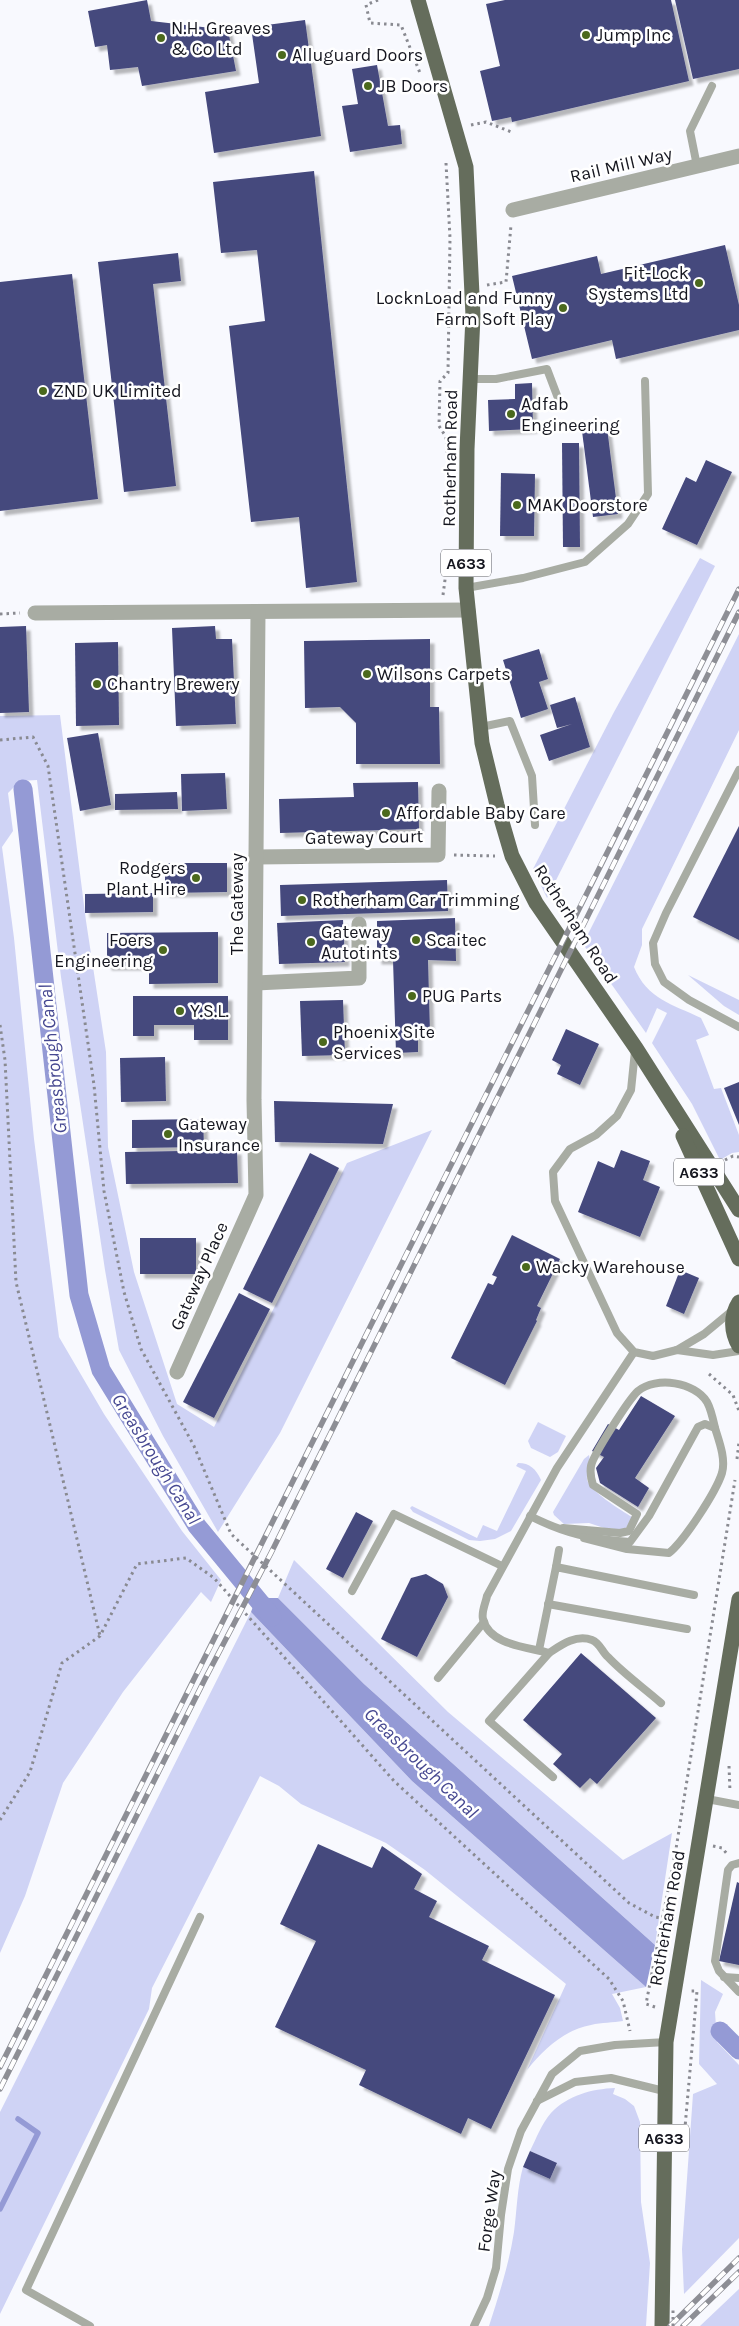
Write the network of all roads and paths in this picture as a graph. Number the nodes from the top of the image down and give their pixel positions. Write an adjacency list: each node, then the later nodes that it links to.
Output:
1 (378, 0): 3 (path)
2 (418, 0): 5 (main road, Rotherham Road / A633)
3 (421, 76)
4 (712, 86): 9 (lane)
5 (456, 128): 6 (path); 11 (main road, Rotherham Road / A633)
6 (514, 133)
7 (739, 156): 9 (street, Rail Mill Way)
8 (446, 162): 15 (path)
9 (697, 166): 10 (street, Rail Mill Way)
10 (512, 210): 11 (path)
11 (472, 288): 12 (main road, Rotherham Road / A633)
12 (470, 380): 14 (lane); 17 (main road, Rotherham Road / A633)
13 (645, 381): 17 (lane)
14 (558, 398)
15 (449, 485)
16 (448, 553): 19 (path)
17 (466, 588): 18 (main road, Rotherham Road / A633)
18 (468, 610): 19 (street); 22 (main road, Rotherham Road / A633)
19 (443, 611): 20 (street)
20 (258, 612): 21 (street); 29 (street, The Gateway)
21 (35, 613)
22 (480, 727): 26 (lane); 28 (main road, Rotherham Road / A633)
23 (0, 740): 75 (path)
24 (739, 770): 33 (lane)
25 (439, 790): 27 (street, Gateway Court)
26 (534, 825)
27 (438, 855): 28 (path); 29 (street, Gateway Court)
28 (512, 856): 34 (main road, Rotherham Road / A633)
29 (256, 857): 31 (street, The Gateway)
30 (359, 924): 31 (street)
31 (256, 983): 36 (street, The Gateway)
32 (0, 1025): 63 (path)
33 (739, 1027)
34 (636, 1048): 35 (main road, Rotherham Road / A633); 43 (lane)
35 (660, 1085): 37 (main road, Rotherham Road / A633); 38 (main road, Rotherham Road / A633)
36 (256, 1195): 44 (street, Gateway Place)
37 (739, 1210)
38 (739, 1259)
39 (738, 1305): 40 (main road); 41 (lane)
40 (739, 1346)
41 (677, 1350): 42 (lane); 43 (lane)
42 (739, 1351)
43 (634, 1352): 51 (lane)
44 (177, 1372)
45 (709, 1374): 46 (path)
46 (739, 1411)
47 (715, 1428): 52 (lane); 53 (lane); 53 (lane)
48 (739, 1442): 49 (path)
49 (736, 1467)
50 (735, 1476): 75 (path)
51 (530, 1516): 52 (lane); 55 (lane)
52 (553, 1528): 53 (lane)
53 (584, 1538)
54 (559, 1550): 56 (lane)
55 (502, 1566): 57 (lane); 61 (lane)
56 (556, 1567): 58 (lane); 60 (lane)
57 (352, 1591)
58 (694, 1595)
59 (739, 1599): 69 (main road, Rotherham Road / A633)
60 (548, 1604): 62 (lane); 64 (lane)
61 (484, 1622): 64 (lane); 66 (lane)
62 (687, 1629)
63 (100, 1636): 71 (path); 82 (path)
64 (538, 1650): 65 (lane)
65 (549, 1653): 67 (lane); 68 (lane)
66 (438, 1678)
67 (661, 1703)
68 (553, 1777)
69 (707, 1800): 70 (lane); 72 (main road, Rotherham Road / A633)
70 (739, 1805)
71 (0, 1820)
72 (699, 1844): 73 (path); 76 (main road, Rotherham Road / A633)
73 (737, 1863): 78 (lane)
74 (200, 1917): 86 (lane)
75 (664, 1918): 76 (path); 77 (path)
76 (684, 1929): 81 (main road, Rotherham Road / A633)
77 (660, 1939)
78 (724, 1976): 79 (lane); 80 (lane)
79 (739, 1978)
80 (739, 1992)
81 (667, 2035): 82 (lane, Forge Way); 83 (main road, Rotherham Road / A633)
82 (634, 2044): 84 (lane, Forge Way)
83 (664, 2091): 84 (lane); 88 (main road, Rotherham Road / A633)
84 (537, 2101): 87 (lane, Forge Way)
85 (674, 2307): 89 (path, bridge)
86 (90, 2326)
87 (474, 2326)
88 (662, 2326)
89 (673, 2326)

